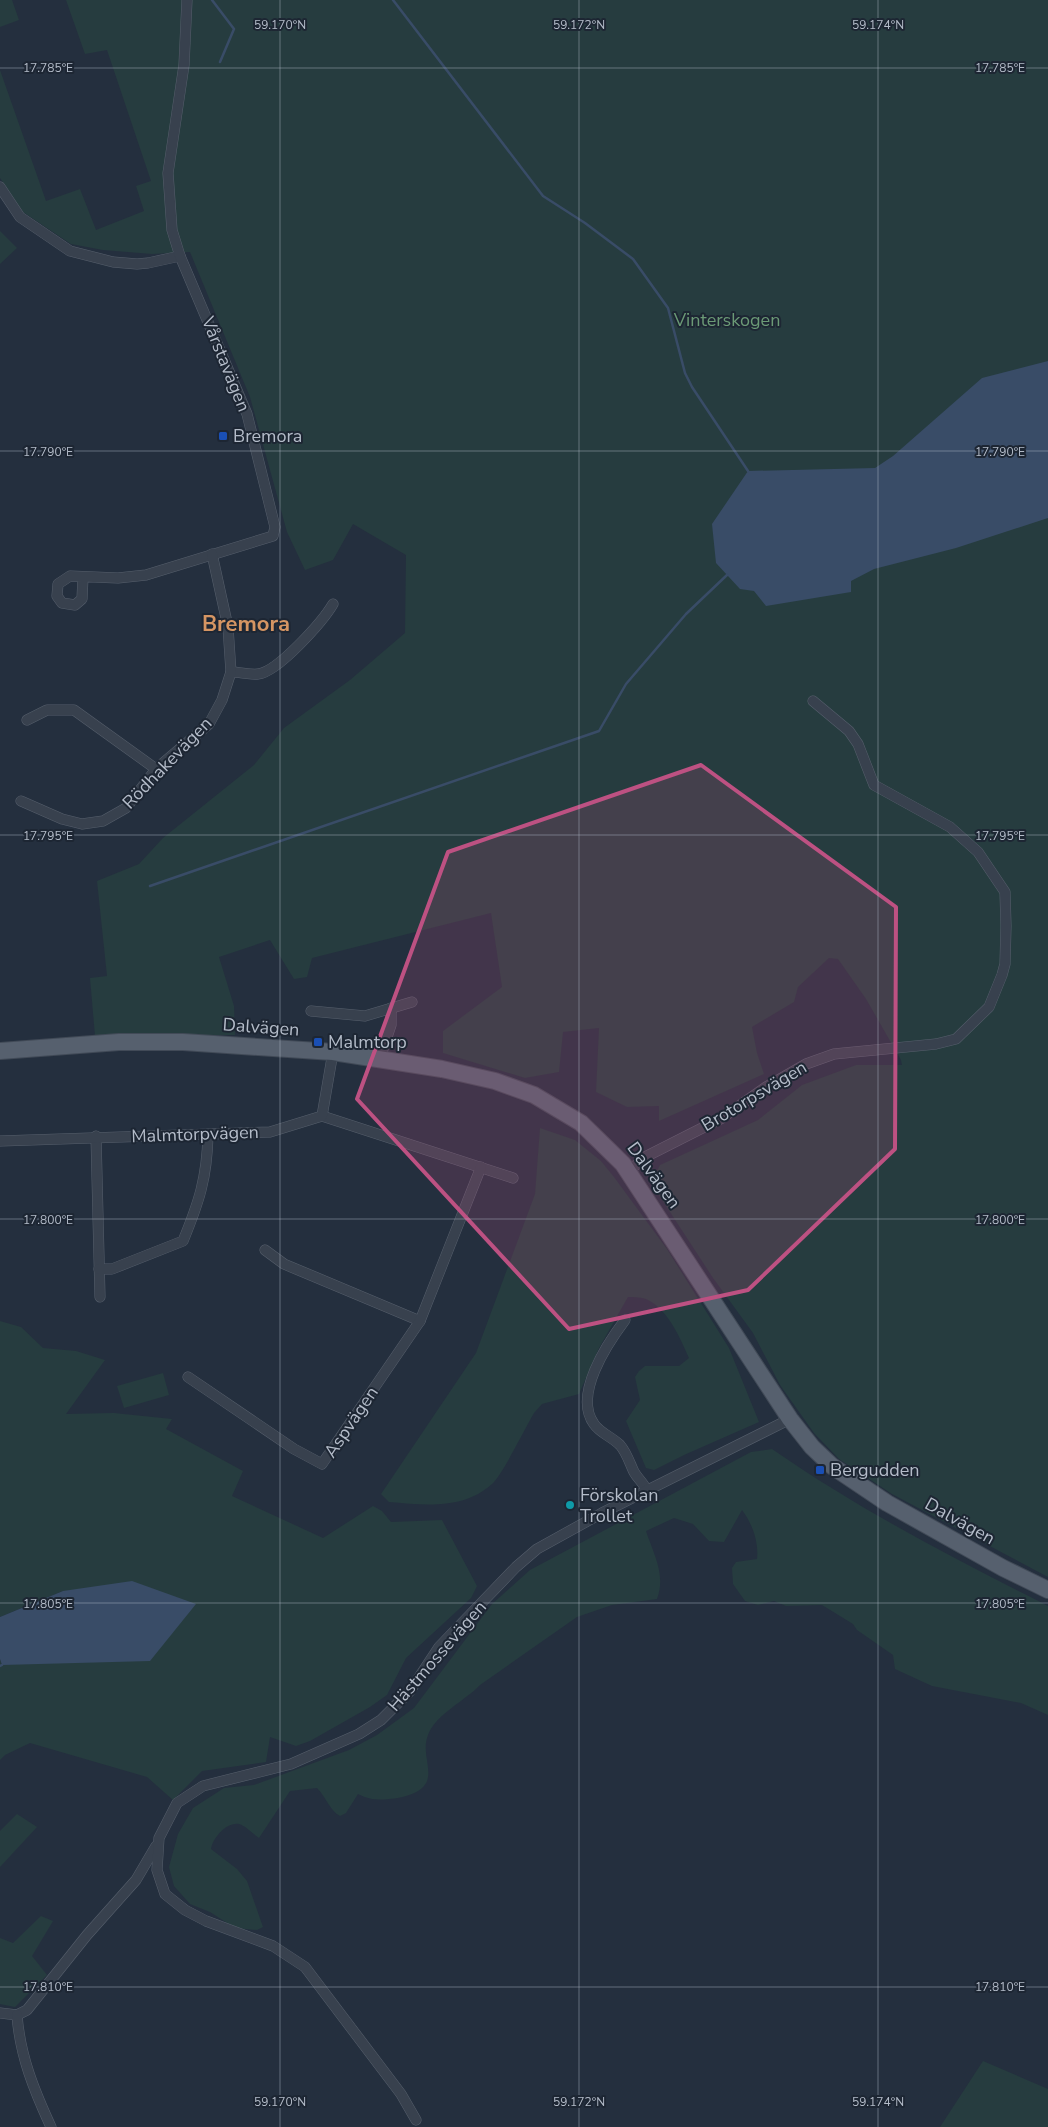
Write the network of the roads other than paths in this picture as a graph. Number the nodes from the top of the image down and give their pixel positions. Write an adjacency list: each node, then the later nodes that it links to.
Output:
1 (187, 0): 3 (street, Vårstavägen)
2 (0, 187): 3 (street)
3 (180, 256): 4 (street, Vårstavägen)
4 (212, 554): 5 (street, Vårstavägen); 7 (street, Rödhakevägen)
5 (83, 577)
6 (334, 604): 7 (street)
7 (231, 672): 10 (street, Rödhakevägen)
8 (813, 701): 23 (street, Brotorpsvägen)
9 (27, 720): 10 (street)
10 (156, 770): 11 (street, Rödhakevägen)
11 (21, 801)
12 (412, 1002): 13 (street)
13 (391, 1008): 14 (street); 17 (street)
14 (311, 1011)
15 (0, 1050): 16 (main road, Dalvägen)
16 (333, 1052): 17 (main road, Dalvägen); 18 (street)
17 (380, 1058): 23 (main road, Dalvägen)
18 (322, 1116): 19 (street, Malmtorpvägen); 22 (street)
19 (208, 1135): 20 (street, Malmtorpvägen); 26 (street)
20 (96, 1136): 21 (street, Malmtorpvägen); 26 (street)
21 (0, 1141)
22 (481, 1167): 24 (street); 29 (street, Aspvägen)
23 (628, 1172): 31 (main road, Dalvägen)
24 (513, 1178)
25 (265, 1250): 29 (street)
26 (99, 1269): 27 (street)
27 (100, 1298)
28 (625, 1320): 32 (street)
29 (420, 1321): 30 (street, Aspvägen)
30 (188, 1377)
31 (790, 1419): 32 (street, Hästmossevägen); 33 (main road, Dalvägen)
32 (647, 1491): 34 (street, Hästmossevägen)
33 (1048, 1590)
34 (159, 1838): 36 (street); 37 (street, Hästmossevägen)
35 (0, 2013): 36 (street)
36 (17, 2015): 38 (street)
37 (416, 2120)
38 (51, 2127)

